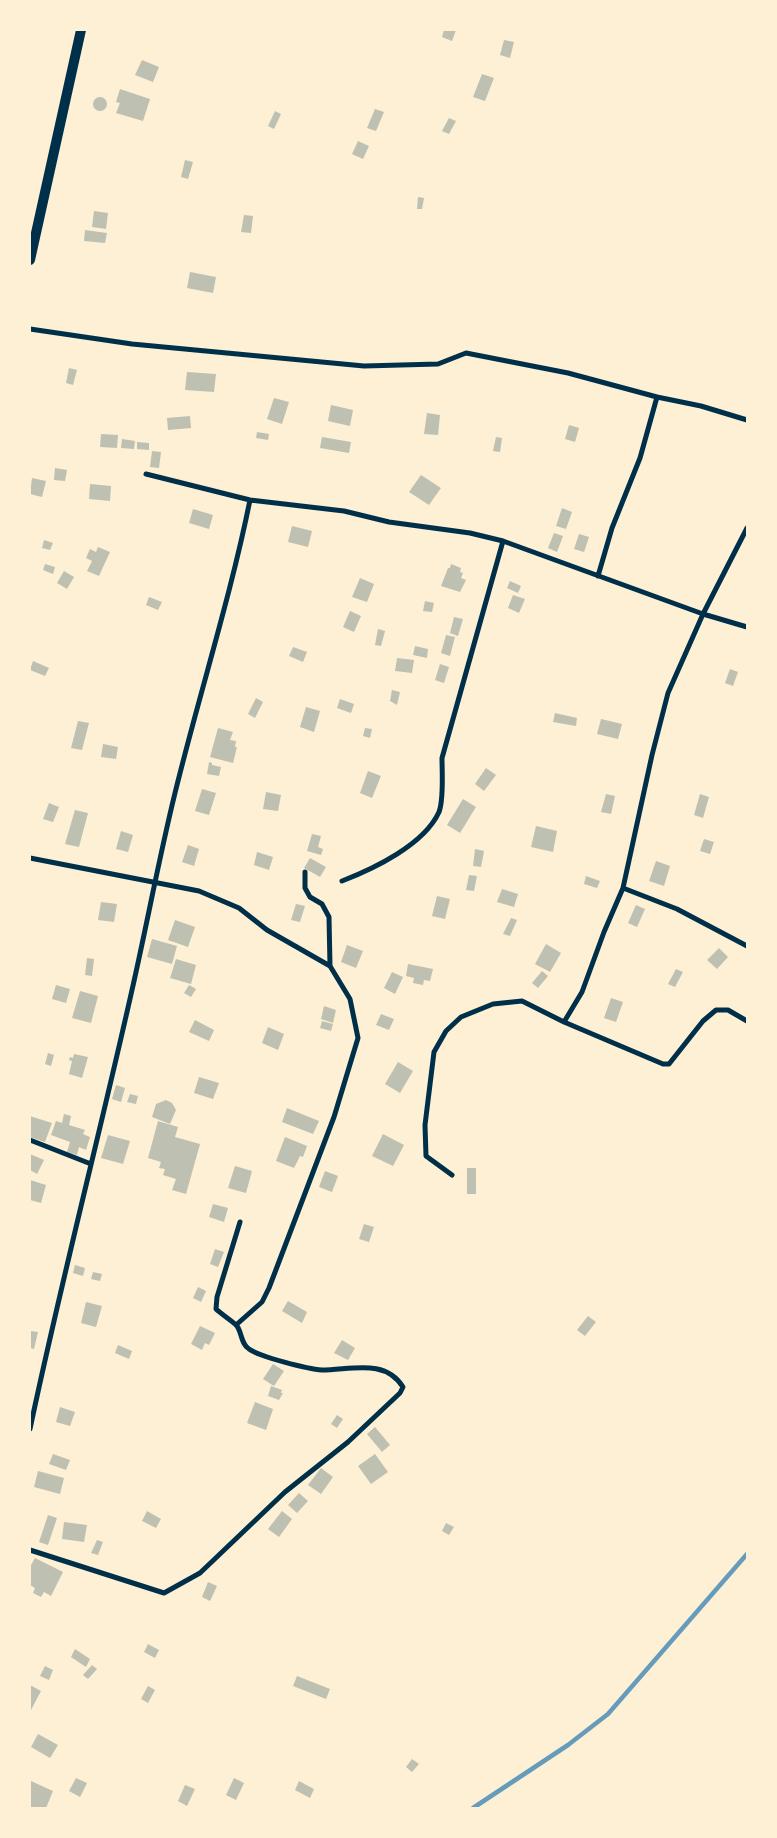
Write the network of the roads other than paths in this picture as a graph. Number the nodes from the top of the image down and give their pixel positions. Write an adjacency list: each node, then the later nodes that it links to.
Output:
1 (81, 30): 2 (main road)
2 (30, 260)
3 (30, 329): 4 (street)
4 (658, 397): 5 (street); 10 (street)
5 (747, 420)
6 (146, 474): 7 (street)
7 (250, 500): 9 (street); 16 (street)
8 (747, 528): 11 (street)
9 (503, 541): 10 (street); 15 (street)
10 (598, 576): 11 (street)
11 (702, 614): 12 (street); 17 (street)
12 (747, 627)
13 (30, 858): 16 (street)
14 (305, 872): 19 (street)
15 (342, 881)
16 (156, 884): 19 (street); 23 (street)
17 (623, 888): 18 (street); 21 (street)
18 (747, 946)
19 (330, 966): 26 (street)
20 (747, 1021): 21 (street)
21 (564, 1022): 24 (street)
22 (30, 1140): 23 (street)
23 (91, 1164): 27 (street)
24 (452, 1175)
25 (240, 1222): 26 (street)
26 (236, 1325): 28 (street)
27 (30, 1429)
28 (30, 1550)

